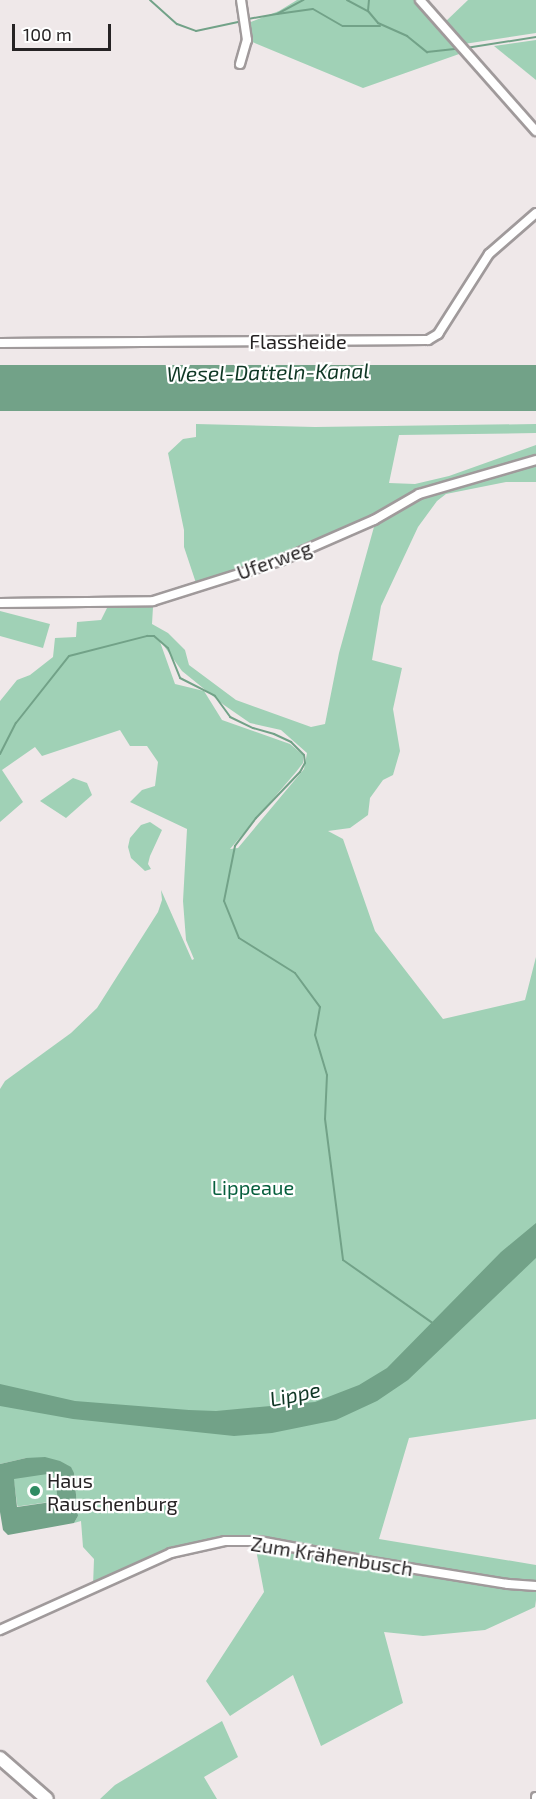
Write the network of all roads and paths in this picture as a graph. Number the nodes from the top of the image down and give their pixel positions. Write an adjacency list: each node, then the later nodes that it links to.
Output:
1 (241, 0): 3 (street)
2 (420, 0): 4 (street)
3 (240, 64)
4 (536, 131)
5 (536, 213): 6 (street, Flassheide)
6 (0, 343)
7 (536, 460): 8 (street, Uferweg)
8 (0, 603)
9 (536, 1586): 10 (street, Zum Krähenbusch)
10 (0, 1630)
11 (0, 1758): 12 (main road)
12 (47, 1799)

